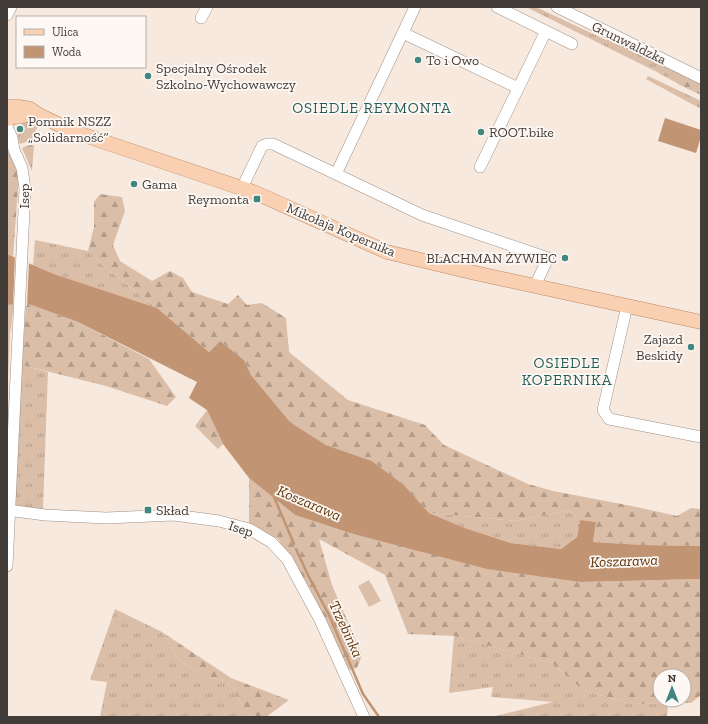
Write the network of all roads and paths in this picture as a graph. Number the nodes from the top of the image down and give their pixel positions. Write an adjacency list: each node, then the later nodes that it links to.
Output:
1 (11, 7): 6 (street)
2 (207, 7): 7 (street)
3 (415, 7): 9 (street)
4 (497, 7): 8 (street)
5 (557, 7): 11 (street, Grunwaldzka)
6 (7, 15)
7 (201, 18)
8 (546, 31): 10 (street); 12 (street)
9 (403, 33): 12 (street); 19 (street)
10 (572, 44)
11 (701, 78)
12 (518, 88): 18 (street)
13 (7, 107): 14 (main road, Mikołaja Kopernika)
14 (39, 115): 15 (main road, Mikołaja Kopernika); 20 (main road, Mikołaja Kopernika)
15 (7, 119)
16 (7, 127): 17 (street, Isep)
17 (11, 147): 24 (street, Isep)
18 (480, 167)
19 (336, 174): 20 (street); 21 (street)
20 (242, 188): 21 (main road, Mikołaja Kopernika)
21 (535, 286): 22 (main road, Mikołaja Kopernika)
22 (627, 306): 23 (main road, Mikołaja Kopernika); 25 (street)
23 (701, 322)
24 (12, 384): 26 (street)
25 (701, 437)
26 (8, 510): 27 (street); 28 (street, Isep)
27 (7, 566)
28 (364, 717)

